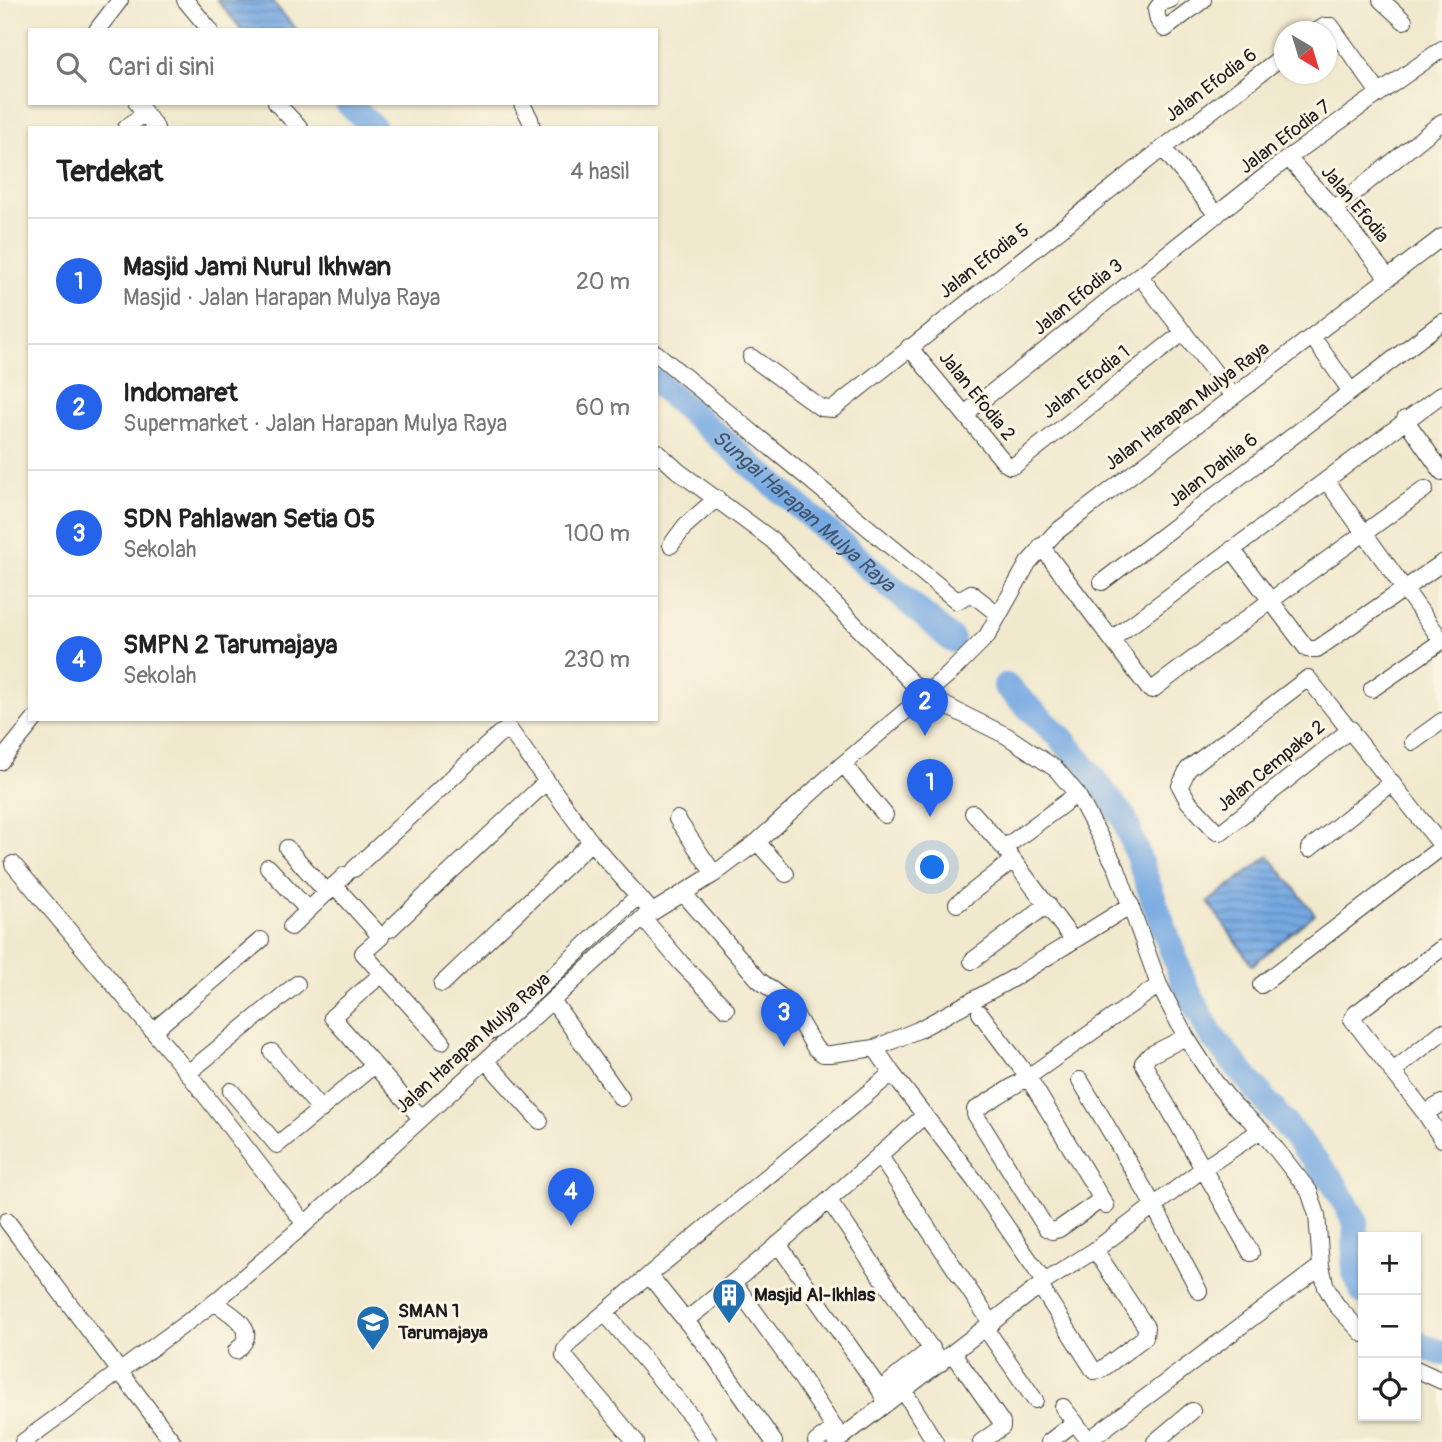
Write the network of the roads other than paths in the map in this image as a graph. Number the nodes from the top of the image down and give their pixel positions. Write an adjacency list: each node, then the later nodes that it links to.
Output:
1 (120, 0): 8 (street)
2 (185, 0): 9 (street)
3 (1171, 0): 6 (street); 6 (street)
4 (1203, 0): 6 (street)
5 (1381, 0): 7 (street)
6 (1187, 13)
7 (1404, 21)
8 (99, 28)
9 (209, 28)
10 (1337, 34): 13 (street)
11 (1442, 49): 13 (street, Jalan Efodia 7)
12 (1274, 63): 22 (street, Jalan Efodia 6)
13 (1379, 93): 23 (street, Jalan Efodia 7)
14 (278, 105): 20 (street)
15 (523, 105): 21 (street)
16 (141, 108): 18 (street); 19 (street)
17 (1442, 122): 24 (street)
18 (128, 126)
19 (154, 126)
20 (297, 126)
21 (532, 126)
22 (1163, 148): 25 (street); 32 (street, Jalan Efodia 5)
23 (1288, 158): 24 (street, Jalan Efodia); 25 (street, Jalan Efodia 7)
24 (1334, 209): 28 (street, Jalan Efodia)
25 (1217, 215): 27 (street, Jalan Efodia 3)
26 (1442, 237): 28 (street, Jalan Harapan Mulya Raya)
27 (1139, 275): 30 (street); 38 (street, Jalan Efodia 3)
28 (1388, 278): 31 (street, Jalan Harapan Mulya Raya)
29 (1442, 322): 35 (street, Jalan Dahlia 6)
30 (1184, 332): 37 (street); 41 (street, Jalan Efodia 1)
31 (1312, 338): 35 (street); 37 (street, Jalan Harapan Mulya Raya)
32 (909, 347): 34 (street, Jalan Efodia 5); 38 (street, Jalan Efodia 2)
33 (658, 355): 54 (street)
34 (751, 357)
35 (1350, 390): 51 (street, Jalan Dahlia 6)
36 (1442, 394): 39 (street)
37 (1233, 396): 48 (street, Jalan Harapan Mulya Raya)
38 (966, 413): 41 (street, Jalan Efodia 2)
39 (1405, 419): 42 (street); 43 (street)
40 (658, 453): 45 (street)
41 (1015, 465)
42 (1442, 472)
43 (1326, 480): 46 (street); 49 (street)
44 (1425, 489): 46 (street)
45 (717, 498): 47 (street); 58 (street)
46 (1364, 533): 52 (street); 53 (street)
47 (671, 545)
48 (1041, 547): 54 (street, Jalan Harapan Mulya Raya); 55 (street)
49 (1232, 549): 53 (street); 55 (street)
50 (1442, 563): 52 (street)
51 (1102, 582)
52 (1406, 587): 53 (street); 56 (street)
53 (1270, 601): 55 (street)
54 (999, 615): 58 (street, Jalan Harapan Mulya Raya)
55 (1112, 639)
56 (1442, 641): 57 (street)
57 (1372, 689)
58 (924, 695): 65 (street, Jalan Harapan Mulya Raya); 68 (street)
59 (32, 721): 64 (street)
60 (1442, 721): 63 (street)
61 (507, 724): 66 (street); 82 (street)
62 (1351, 729): 62 (street, Jalan Cempaka 2); 67 (street)
63 (1413, 742)
64 (0, 762)
65 (843, 764): 70 (street); 73 (street, Jalan Harapan Mulya Raya)
66 (547, 781): 72 (street); 91 (street)
67 (1392, 782): 74 (street); 76 (street)
68 (1077, 794): 77 (street); 87 (street)
69 (973, 813): 77 (street)
70 (884, 815)
71 (677, 819): 80 (street)
72 (590, 842): 84 (street); 98 (street)
73 (757, 842): 80 (street, Jalan Harapan Mulya Raya); 81 (street)
74 (1442, 846): 100 (street)
75 (287, 848): 82 (street)
76 (1309, 849)
77 (1009, 854): 85 (street); 86 (street)
78 (13, 864): 104 (street)
79 (268, 867): 88 (street)
80 (713, 874): 83 (street, Jalan Harapan Mulya Raya)
81 (786, 874)
82 (340, 881): 88 (street); 96 (street)
83 (683, 893): 89 (street, Jalan Harapan Mulya Raya); 109 (street)
84 (638, 896): 89 (street); 105 (street)
85 (957, 904)
86 (1048, 904): 93 (street); 95 (street)
87 (1130, 905): 93 (street); 99 (street)
88 (308, 910): 90 (street)
89 (647, 915): 101 (street, Jalan Harapan Mulya Raya); 102 (street)
90 (290, 927)
91 (390, 929)
92 (261, 940): 104 (street)
93 (1073, 940): 109 (street)
94 (1442, 948): 113 (street)
95 (972, 961)
96 (382, 974): 108 (street); 112 (street)
97 (297, 984): 114 (street)
98 (442, 984)
99 (1159, 985): 107 (street); 116 (street)
100 (1261, 985)
101 (552, 1000): 111 (street, Jalan Harapan Mulya Raya); 119 (street)
102 (726, 1009)
103 (980, 1013): 116 (street)
104 (153, 1031): 114 (street)
105 (493, 1031)
106 (1442, 1032): 113 (street)
107 (1186, 1037): 126 (street); 129 (street)
108 (442, 1041)
109 (875, 1048): 115 (street)
110 (272, 1052): 121 (street)
111 (486, 1061): 124 (street, Jalan Harapan Mulya Raya); 125 (street)
112 (374, 1065): 121 (street); 124 (street)
113 (1392, 1072): 122 (street)
114 (188, 1073): 133 (street)
115 (891, 1073): 123 (street); 138 (street)
116 (1028, 1077): 116 (street)
117 (1080, 1080): 131 (street)
118 (232, 1091): 121 (street)
119 (621, 1098)
120 (1442, 1103): 122 (street)
121 (321, 1110)
122 (1425, 1112): 127 (street)
123 (925, 1115): 128 (street); 140 (street)
124 (421, 1118): 133 (street, Jalan Harapan Mulya Raya)
125 (540, 1121)
126 (1261, 1130): 129 (street); 137 (street)
127 (1442, 1139)
128 (879, 1155): 130 (street); 145 (street)
129 (1204, 1168): 131 (street); 136 (street)
130 (830, 1202): 134 (street); 147 (street)
131 (1154, 1206): 135 (street); 141 (street)
132 (7, 1221): 150 (street)
133 (305, 1224): 142 (street, Jalan Harapan Mulya Raya)
134 (778, 1244): 139 (street); 154 (street)
135 (1095, 1250): 140 (street); 140 (street)
136 (1251, 1253)
137 (1321, 1266): 146 (street); 160 (street)
138 (649, 1275): 143 (street); 144 (street)
139 (734, 1283): 144 (street); 159 (street)
140 (1043, 1284): 145 (street)
141 (1199, 1291)
142 (215, 1302): 148 (street); 150 (street, Jalan Harapan Mulya Raya)
143 (605, 1313): 163 (street); 164 (street)
144 (685, 1320): 165 (street)
145 (989, 1327): 149 (street); 155 (street)
146 (1358, 1329)
147 (932, 1348): 149 (street); 154 (street)
148 (236, 1351)
149 (947, 1358): 153 (street); 168 (street)
150 (122, 1371): 161 (street, Jalan Harapan Mulya Raya); 162 (street)
151 (1421, 1371): 152 (street)
152 (1442, 1381)
153 (904, 1391): 154 (street); 167 (street)
154 (883, 1397): 159 (street)
155 (1035, 1400)
156 (1063, 1406): 158 (street)
157 (1192, 1411): 170 (street)
158 (1075, 1422): 160 (street); 169 (street)
159 (844, 1436): 166 (street)
160 (1090, 1441)
161 (23, 1442)
162 (173, 1442)
163 (636, 1442)
164 (709, 1442)
165 (774, 1442)
166 (816, 1442)
167 (935, 1442)
168 (981, 1442)
169 (1049, 1442)
170 (1155, 1442)

